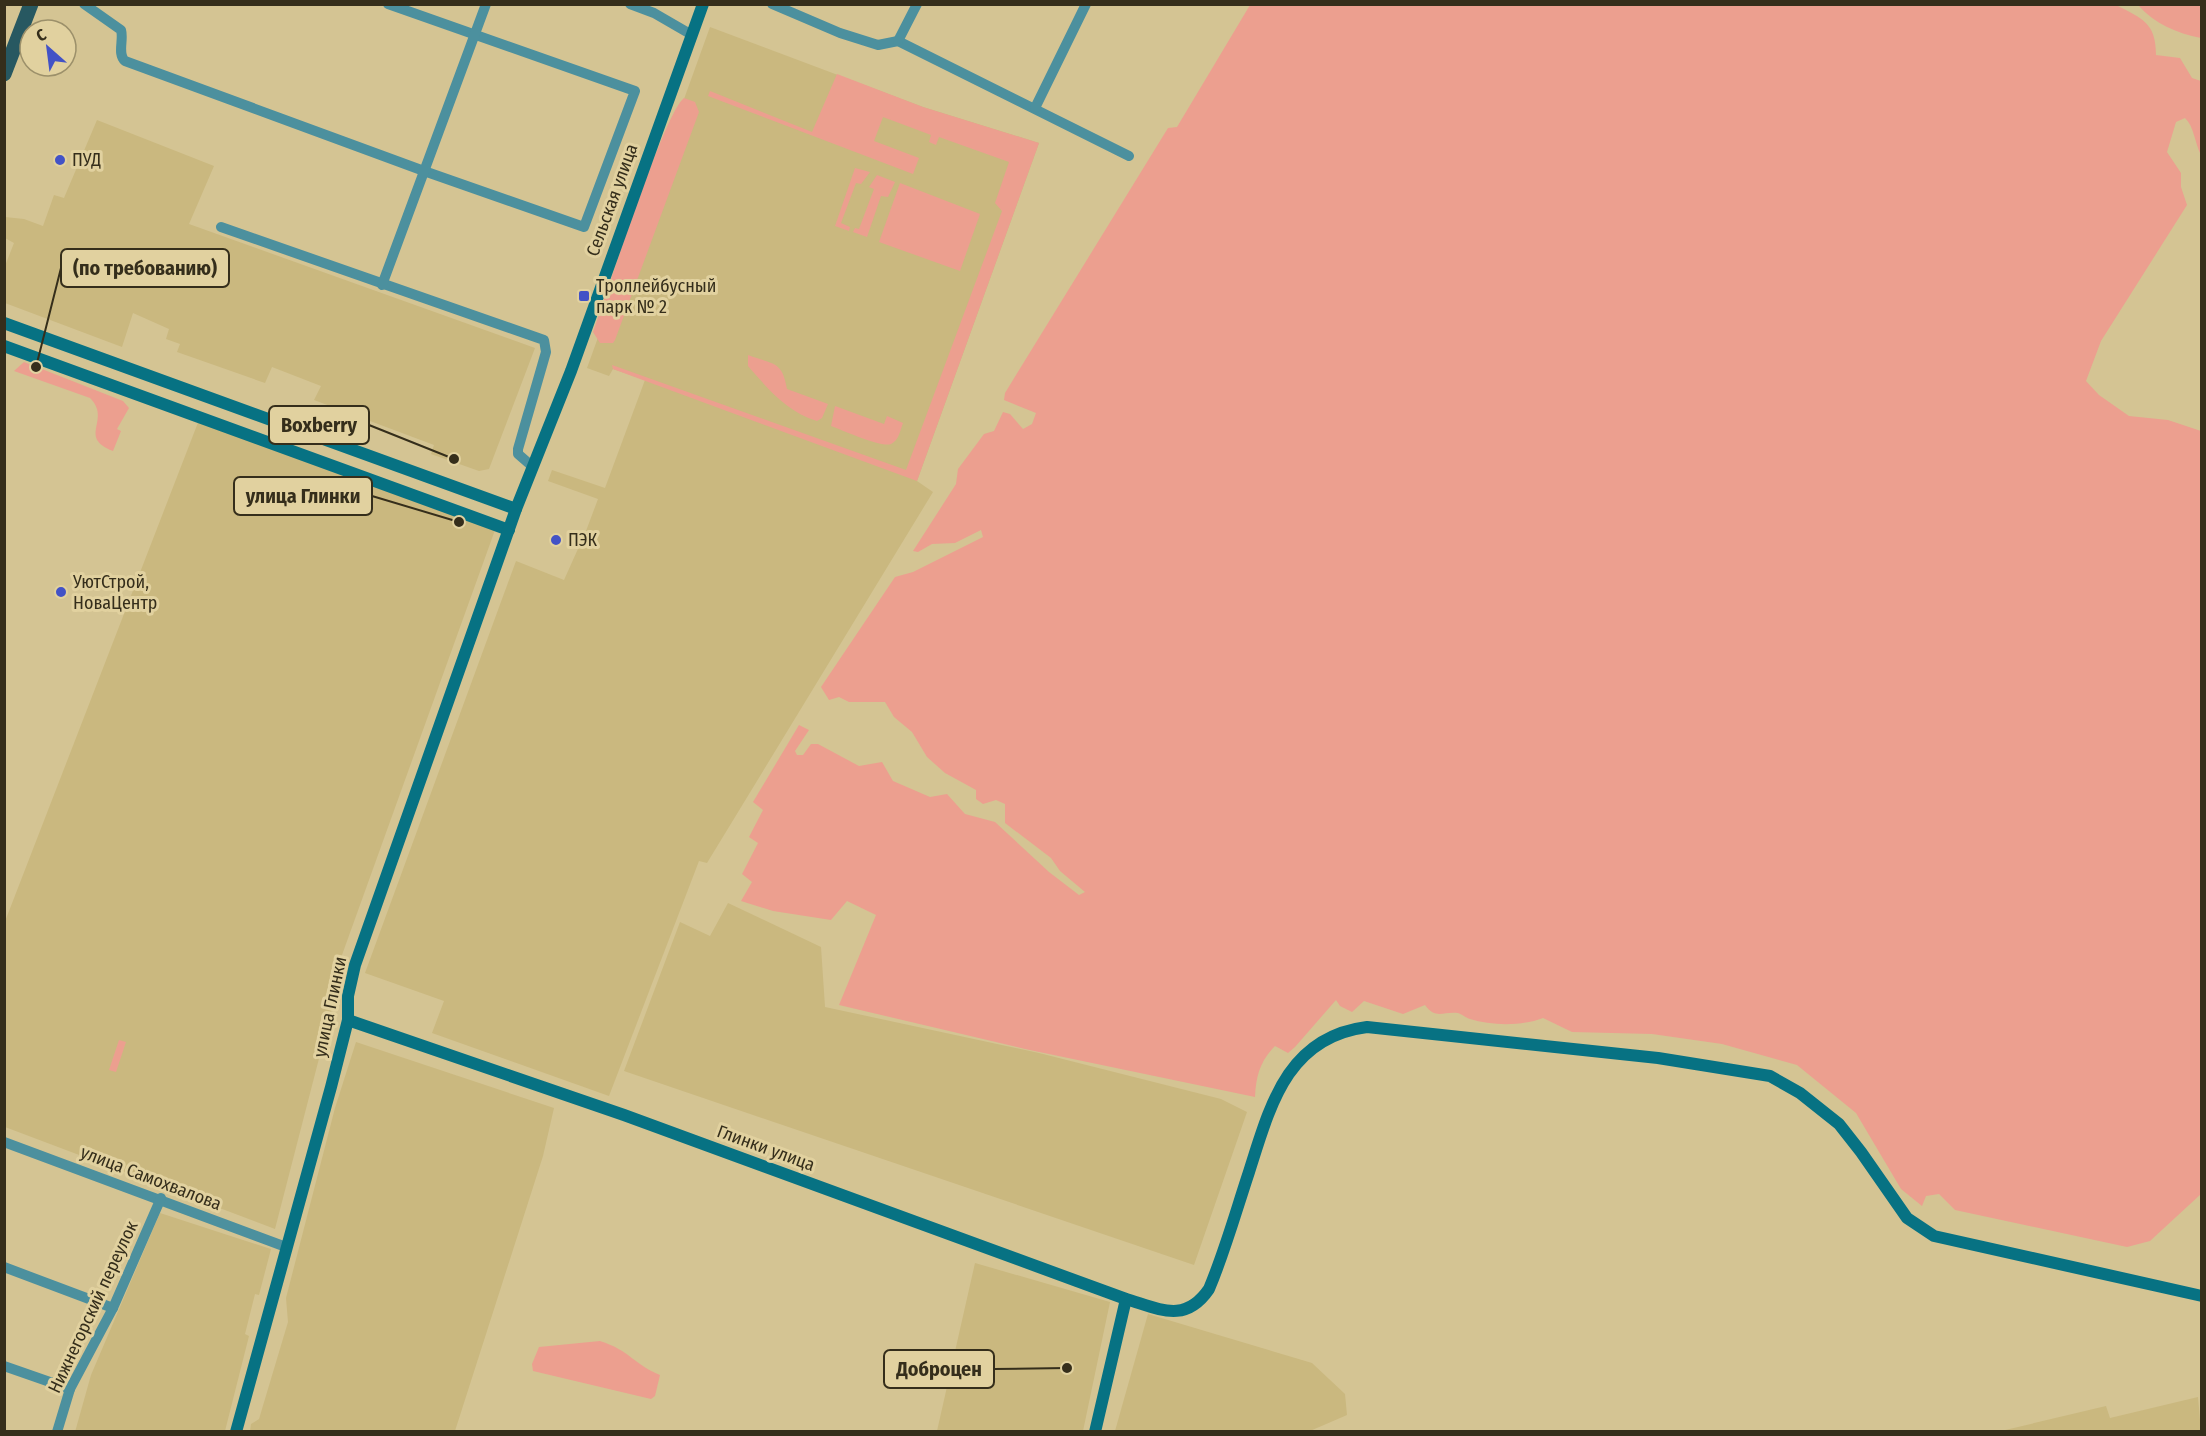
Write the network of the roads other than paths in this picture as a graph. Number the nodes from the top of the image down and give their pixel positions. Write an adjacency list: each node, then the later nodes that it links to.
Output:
1 (30, 4): 13 (main road)
2 (84, 4): 16 (street)
3 (388, 4): 10 (street)
4 (486, 4): 10 (street)
5 (630, 4): 11 (street)
6 (704, 4): 11 (main road, Сельская улица)
7 (772, 4): 12 (street)
8 (917, 4): 12 (street)
9 (1086, 4): 14 (street)
10 (476, 33): 16 (street); 16 (street)
11 (692, 35): 21 (main road, Сельская улица)
12 (898, 41): 14 (street)
13 (4, 74)
14 (1035, 108): 15 (street)
15 (1129, 156)
16 (424, 171): 18 (street)
17 (221, 227): 18 (street)
18 (382, 285): 21 (street)
19 (4, 323): 22 (main road)
20 (4, 346): 23 (main road)
21 (533, 467): 22 (main road, Сельская улица)
22 (516, 509): 23 (main road, улица Глинки)
23 (509, 530): 24 (main road, улица Глинки)
24 (348, 1020): 27 (main road, улица Глинки); 30 (main road, Глинки улица)
25 (4, 1142): 26 (street, улица Самохвалова)
26 (161, 1198): 27 (street, улица Самохвалова); 31 (street, Нижнегорский переулок)
27 (286, 1247): 35 (main road, улица Глинки)
28 (4, 1267): 31 (street)
29 (2202, 1296): 30 (main road, Глинки улица)
30 (1126, 1299): 36 (main road)
31 (113, 1308): 33 (street, Нижнегорский переулок)
32 (4, 1366): 33 (street)
33 (70, 1389): 34 (street, Нижнегорский переулок)
34 (57, 1431)
35 (236, 1431)
36 (1095, 1431)

